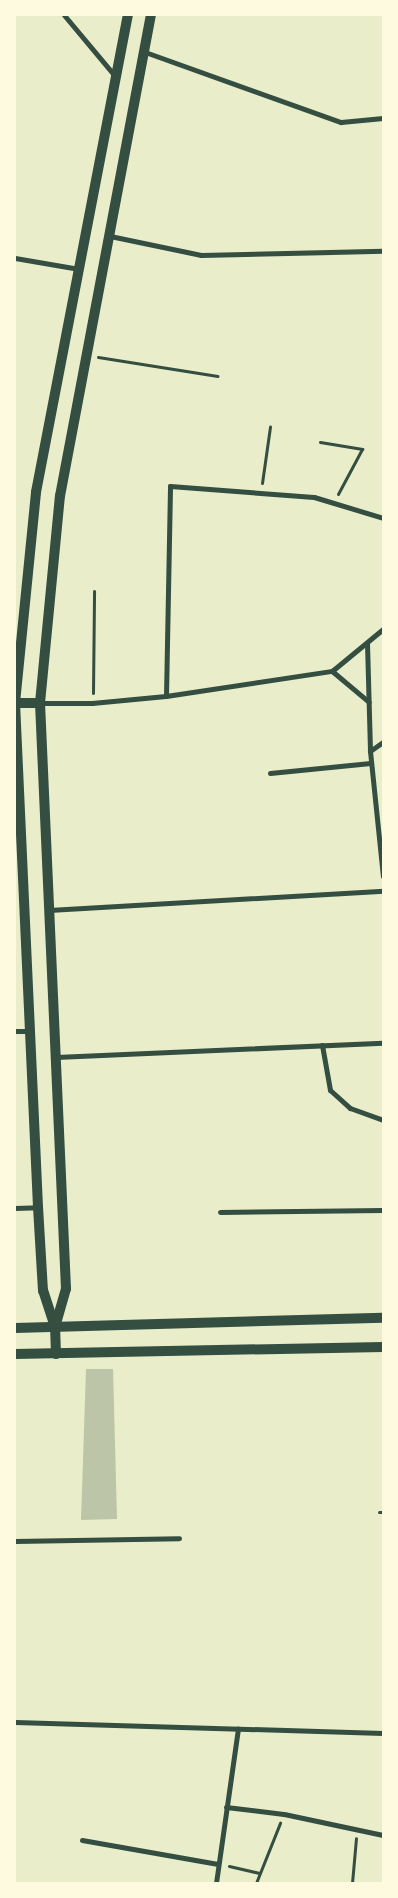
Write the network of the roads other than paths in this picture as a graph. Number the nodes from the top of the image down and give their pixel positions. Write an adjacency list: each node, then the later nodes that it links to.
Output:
1 (64, 15): 5 (street)
2 (128, 15): 5 (main road)
3 (151, 15): 4 (main road)
4 (144, 51): 6 (street); 7 (main road)
5 (116, 78): 10 (main road)
6 (383, 118)
7 (110, 236): 8 (street); 18 (main road)
8 (383, 251)
9 (15, 258): 10 (street)
10 (79, 268): 17 (main road)
11 (383, 518): 15 (street)
12 (383, 629): 13 (street)
13 (367, 643): 14 (street); 16 (street)
14 (332, 672): 15 (street); 16 (street)
15 (166, 696): 18 (street)
16 (369, 702): 20 (street)
17 (15, 703): 18 (main road); 25 (main road)
18 (40, 703): 28 (main road)
19 (383, 742): 20 (street)
20 (370, 751): 21 (street)
21 (371, 763): 22 (street); 23 (street)
22 (270, 773)
23 (375, 788): 24 (street); 26 (street)
24 (383, 788)
25 (17, 830): 30 (main road)
26 (383, 876)
27 (383, 891): 28 (street)
28 (49, 910): 33 (main road)
29 (15, 1031): 30 (street)
30 (30, 1031): 35 (main road)
31 (383, 1043): 32 (street)
32 (322, 1046): 33 (street); 34 (street)
33 (56, 1057): 40 (main road)
34 (383, 1120)
35 (38, 1207): 36 (street); 40 (main road)
36 (15, 1208)
37 (383, 1210): 38 (street)
38 (220, 1212)
39 (383, 1318): 40 (main road)
40 (55, 1327): 41 (main road); 44 (main road)
41 (15, 1328)
42 (383, 1347): 44 (main road)
43 (15, 1354): 44 (main road)
44 (56, 1354)
45 (179, 1538): 46 (street)
46 (15, 1541)
47 (15, 1722): 48 (street)
48 (238, 1729): 49 (street); 50 (street)
49 (383, 1734)
50 (226, 1807): 51 (street); 53 (street)
51 (383, 1835)
52 (82, 1840): 53 (street)
53 (218, 1864): 54 (street)
54 (216, 1883)

